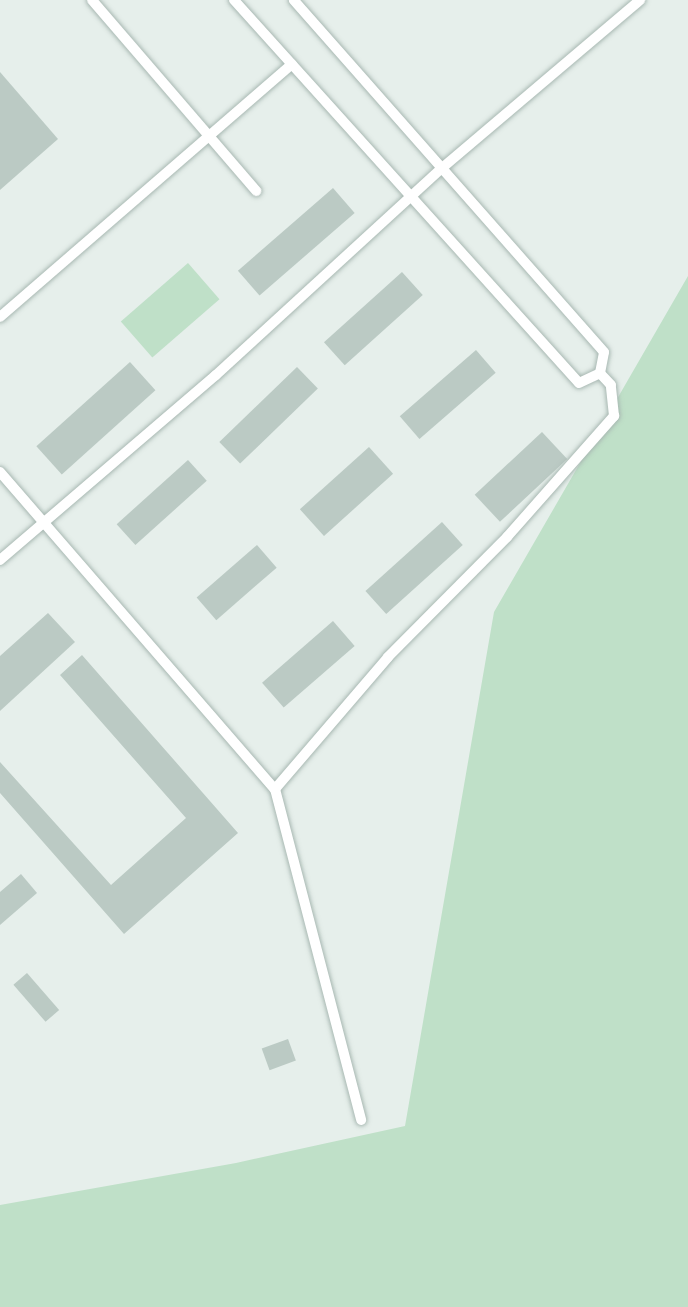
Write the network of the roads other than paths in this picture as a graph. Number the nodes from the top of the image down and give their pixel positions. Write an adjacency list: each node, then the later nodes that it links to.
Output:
1 (92, 0): 6 (lane)
2 (234, 0): 5 (lane)
3 (294, 0): 7 (lane)
4 (640, 0): 7 (lane)
5 (292, 64): 6 (lane); 9 (lane)
6 (209, 136): 8 (lane); 10 (lane)
7 (442, 168): 9 (lane); 11 (lane)
8 (256, 191)
9 (412, 198): 11 (lane); 13 (lane)
10 (0, 317)
11 (600, 373): 15 (lane)
12 (0, 472): 13 (lane)
13 (44, 522): 14 (lane); 15 (lane)
14 (0, 560)
15 (275, 789): 16 (lane)
16 (361, 1119)

